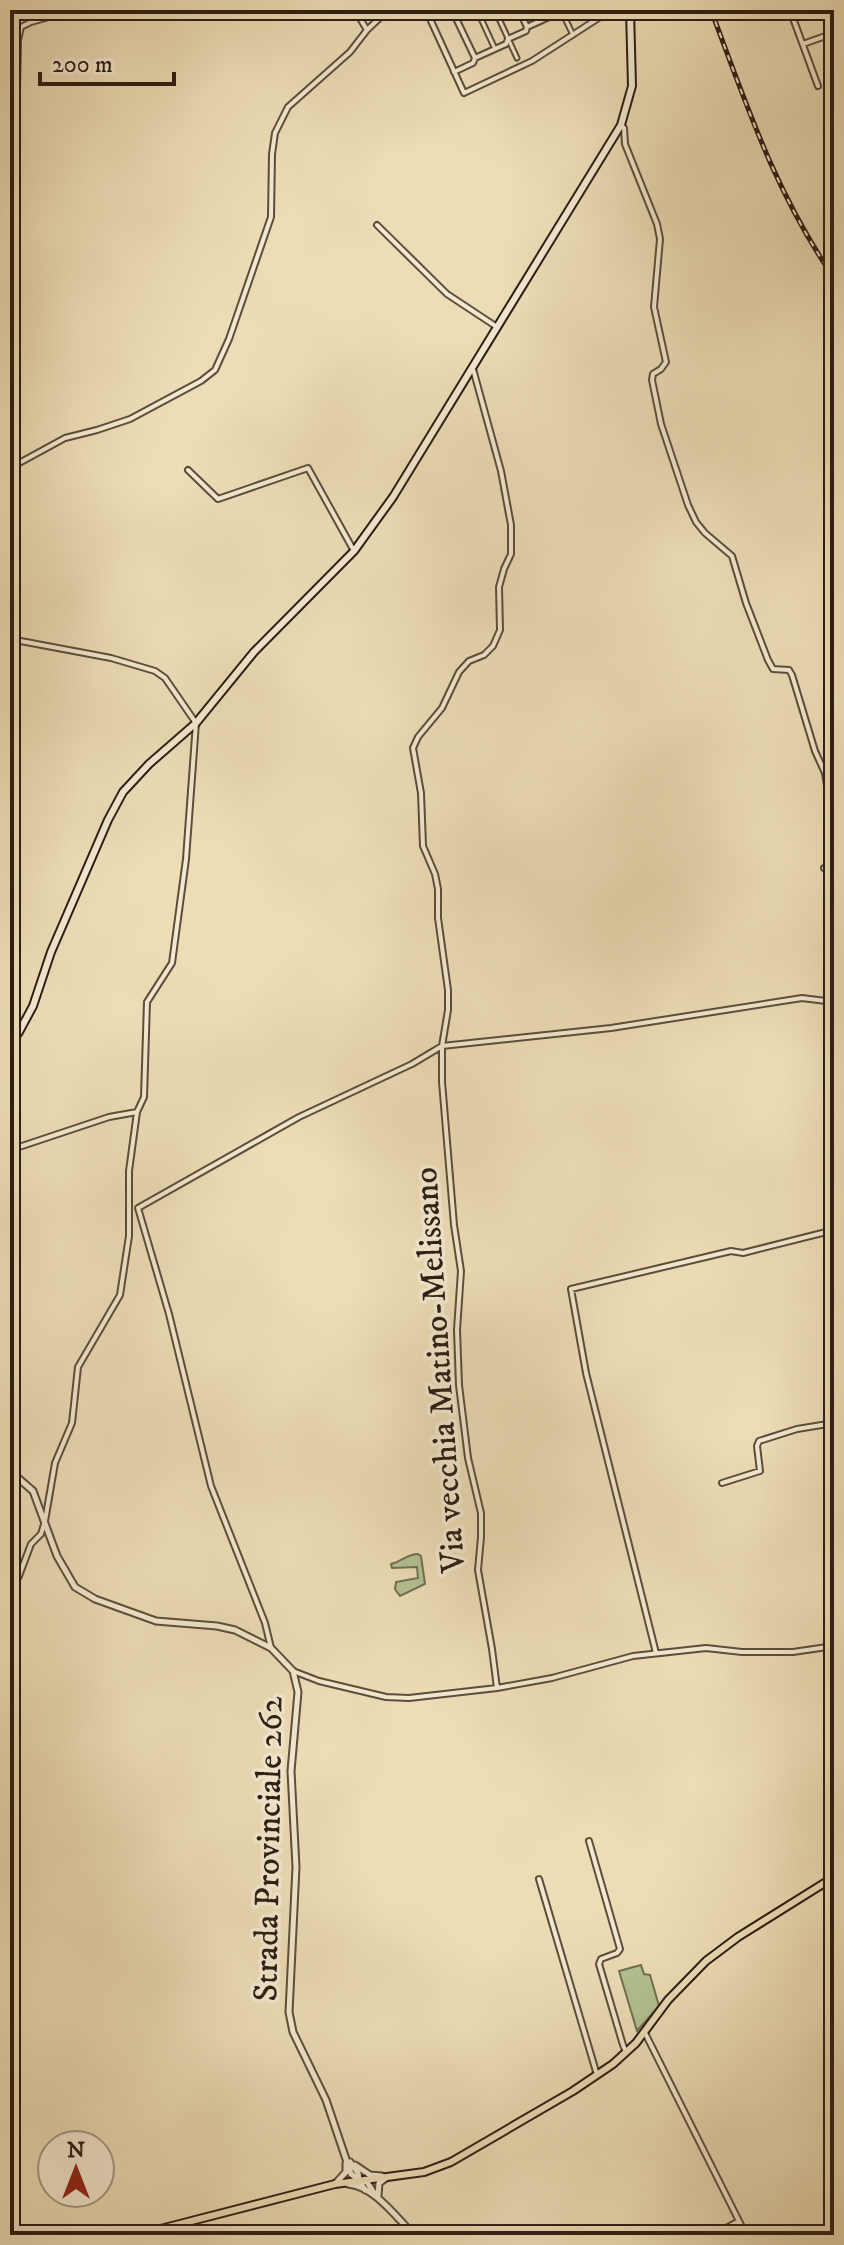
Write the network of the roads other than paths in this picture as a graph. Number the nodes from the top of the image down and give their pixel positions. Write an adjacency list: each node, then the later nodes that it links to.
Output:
1 (74, 10): 26 (street)
2 (355, 10): 16 (street)
3 (388, 10): 16 (street)
4 (426, 10): 24 (street)
5 (452, 10): 22 (street)
6 (477, 10): 21 (street)
7 (495, 10): 19 (street)
8 (519, 10): 15 (street)
9 (543, 10): 14 (street)
10 (561, 10): 14 (street); 18 (street)
11 (611, 10): 18 (street)
12 (630, 10): 27 (main road)
13 (790, 10): 20 (street)
14 (547, 18): 15 (street)
15 (527, 27): 19 (street)
16 (367, 30): 31 (street)
17 (834, 33): 20 (street)
18 (573, 35): 24 (street)
19 (508, 39): 21 (street); 23 (street)
20 (803, 44): 25 (street)
21 (495, 49): 22 (street)
22 (475, 58): 24 (street)
23 (517, 58)
24 (454, 72)
25 (818, 86)
26 (10, 107)
27 (621, 125): 29 (main road); 36 (street)
28 (377, 225): 29 (street)
29 (497, 327): 30 (main road)
30 (472, 366): 33 (main road); 41 (street)
31 (10, 468)
32 (188, 470): 33 (street)
33 (354, 551): 35 (main road)
34 (10, 639): 35 (street)
35 (196, 723): 40 (main road); 42 (street)
36 (834, 829)
37 (834, 864): 38 (street)
38 (824, 868)
39 (834, 1002): 41 (street)
40 (10, 1044)
41 (442, 1046): 51 (street); 54 (street, Via vecchia Matino-Melissano)
42 (137, 1112): 43 (street); 48 (street)
43 (10, 1150)
44 (834, 1230): 52 (street)
45 (834, 1423): 47 (street)
46 (10, 1471): 48 (street, Strada Provinciale 262)
47 (722, 1483)
48 (45, 1521): 49 (street); 51 (street, Strada Provinciale 262)
49 (10, 1593)
50 (834, 1646): 52 (street)
51 (271, 1648): 53 (street, Strada Provinciale 262)
52 (656, 1653): 54 (street)
53 (293, 1671): 54 (street); 61 (street, Strada Provinciale 262)
54 (497, 1688)
55 (589, 1841): 59 (street)
56 (834, 1877): 58 (main road)
57 (539, 1879): 60 (street)
58 (645, 2032): 59 (main road); 67 (street)
59 (626, 2052): 60 (main road)
60 (597, 2075): 62 (main road)
61 (345, 2154): 62 (street); 63 (street, Strada Provinciale 262); 64 (street)
62 (387, 2177): 63 (main road); 66 (street)
63 (359, 2180): 64 (main road); 65 (street); 66 (street)
64 (335, 2184): 65 (street); 68 (main road)
65 (365, 2190): 66 (street)
66 (378, 2200): 69 (street)
67 (739, 2221): 70 (street); 71 (street)
68 (137, 2235)
69 (414, 2235)
70 (713, 2235)
71 (746, 2235)

